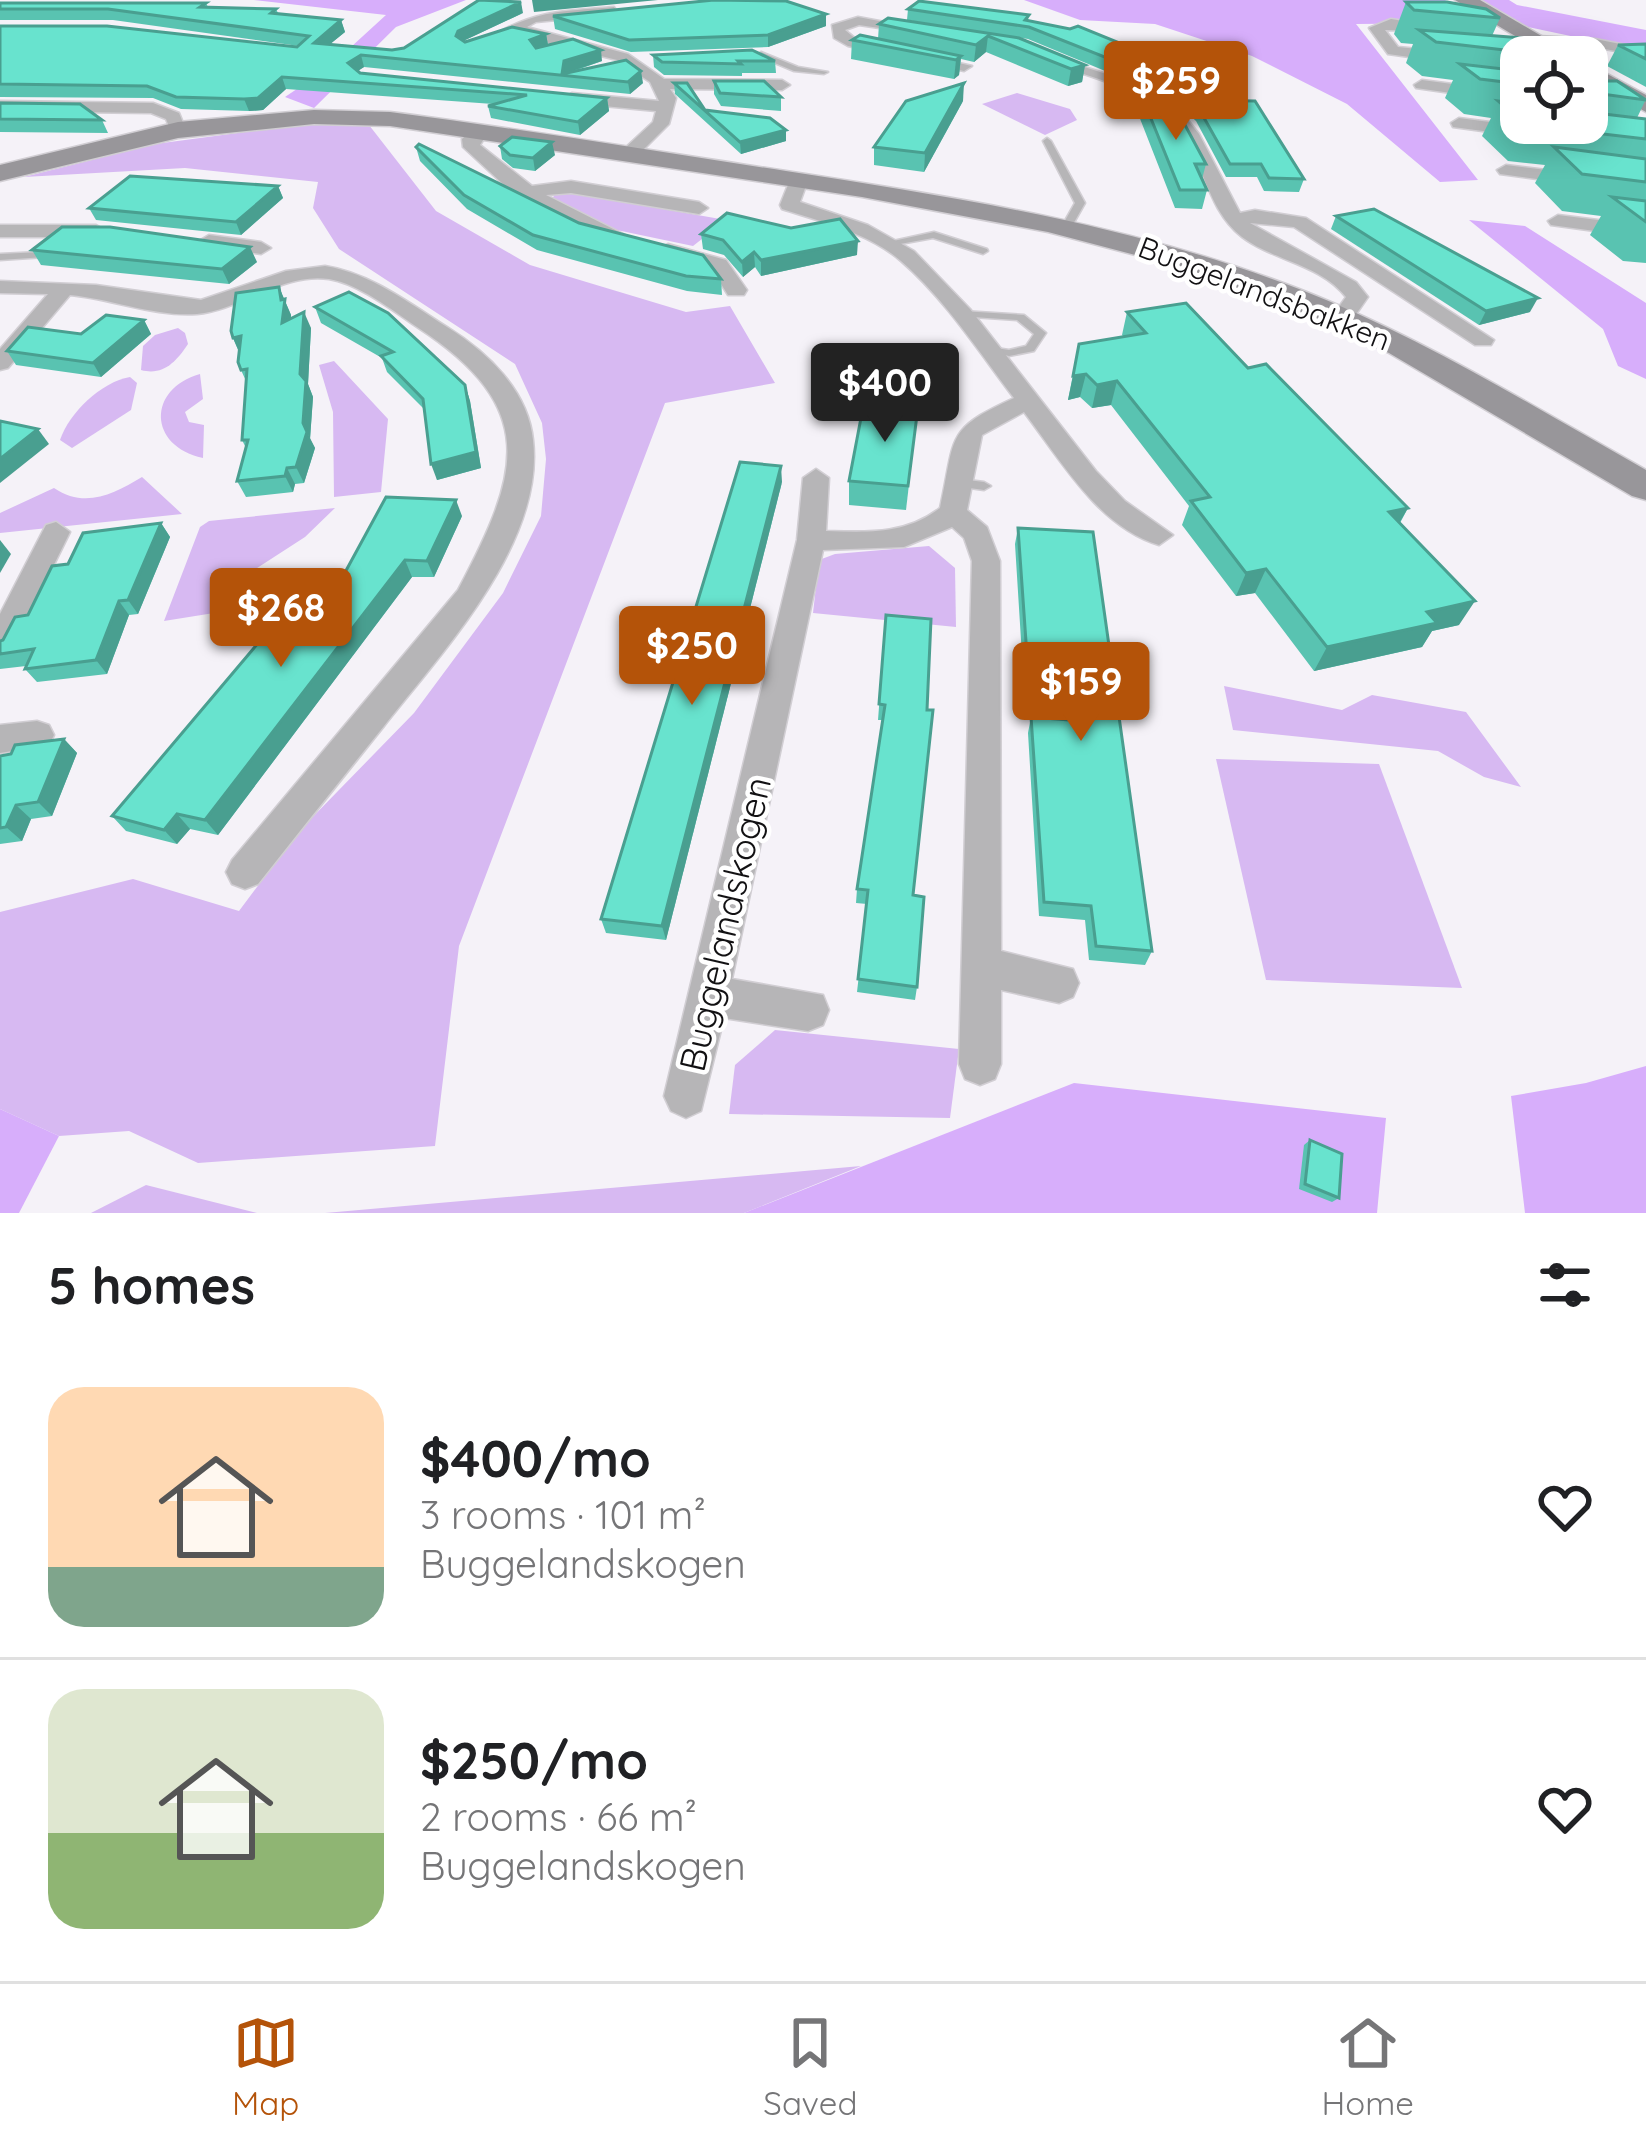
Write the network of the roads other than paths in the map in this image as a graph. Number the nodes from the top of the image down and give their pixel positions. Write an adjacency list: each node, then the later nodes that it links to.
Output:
1 (1465, 0): 6 (street)
2 (623, 10): 4 (street)
3 (1447, 28): 17 (street)
4 (519, 29): 7 (street); 8 (street)
5 (948, 34): 18 (street)
6 (1511, 36)
7 (486, 39)
8 (576, 44): 10 (lane); 16 (street)
9 (1608, 46): 12 (street)
10 (557, 52)
11 (768, 52): 13 (street); 20 (lane)
12 (1646, 53)
13 (741, 54)
14 (1041, 54): 43 (street)
15 (658, 56): 16 (street)
16 (630, 61): 19 (street); 21 (street)
17 (1500, 62)
18 (964, 65)
19 (611, 67)
20 (824, 72)
21 (661, 84): 23 (street); 29 (street)
22 (1422, 85): 26 (street)
23 (782, 86)
24 (1608, 87): 30 (street)
25 (542, 94): 29 (street)
26 (1500, 95)
27 (1608, 100): 30 (street)
28 (0, 106): 33 (street)
29 (667, 107): 36 (street)
30 (1638, 111)
31 (1459, 122): 32 (street)
32 (1500, 128)
33 (178, 130): 34 (street, Buggelandsbakken); 38 (street, Buggelandsbakken)
34 (481, 131): 36 (street, Buggelandsbakken); 41 (street)
35 (1047, 141): 45 (lane)
36 (630, 153): 39 (street, Buggelandsbakken)
37 (1506, 170): 40 (street)
38 (0, 173)
39 (799, 180): 45 (street, Buggelandsbakken); 50 (street)
40 (1646, 188)
41 (523, 192): 42 (street); 57 (street)
42 (699, 208)
43 (1235, 220): 59 (street); 60 (street)
44 (1558, 221): 48 (street)
45 (1066, 226): 59 (street, Buggelandsbakken)
46 (0, 231): 47 (street)
47 (118, 231)
48 (1646, 232)
49 (176, 236): 51 (street)
50 (889, 243): 52 (lane); 58 (street)
51 (261, 248)
52 (983, 251)
53 (41, 255): 54 (lane)
54 (0, 257)
55 (0, 287): 56 (street)
56 (64, 289): 62 (street); 73 (street)
57 (736, 290)
58 (962, 314): 61 (street); 61 (lane)
59 (1342, 318): 65 (street, Buggelandsbakken)
60 (1483, 340)
61 (987, 348): 63 (street)
62 (0, 363)
63 (1029, 400): 66 (street); 68 (street)
64 (816, 478): 69 (street, Buggelandskogen)
65 (1646, 491)
66 (966, 494): 69 (street); 74 (street)
67 (56, 532): 70 (street)
68 (1159, 535)
69 (811, 540): 76 (street, Buggelandskogen)
70 (0, 644)
71 (37, 734): 72 (street)
72 (0, 739)
73 (245, 872)
74 (982, 966): 75 (street); 78 (street)
75 (1059, 982)
76 (711, 996): 77 (street); 79 (street, Buggelandskogen)
77 (808, 1010)
78 (980, 1064)
79 (686, 1096)

